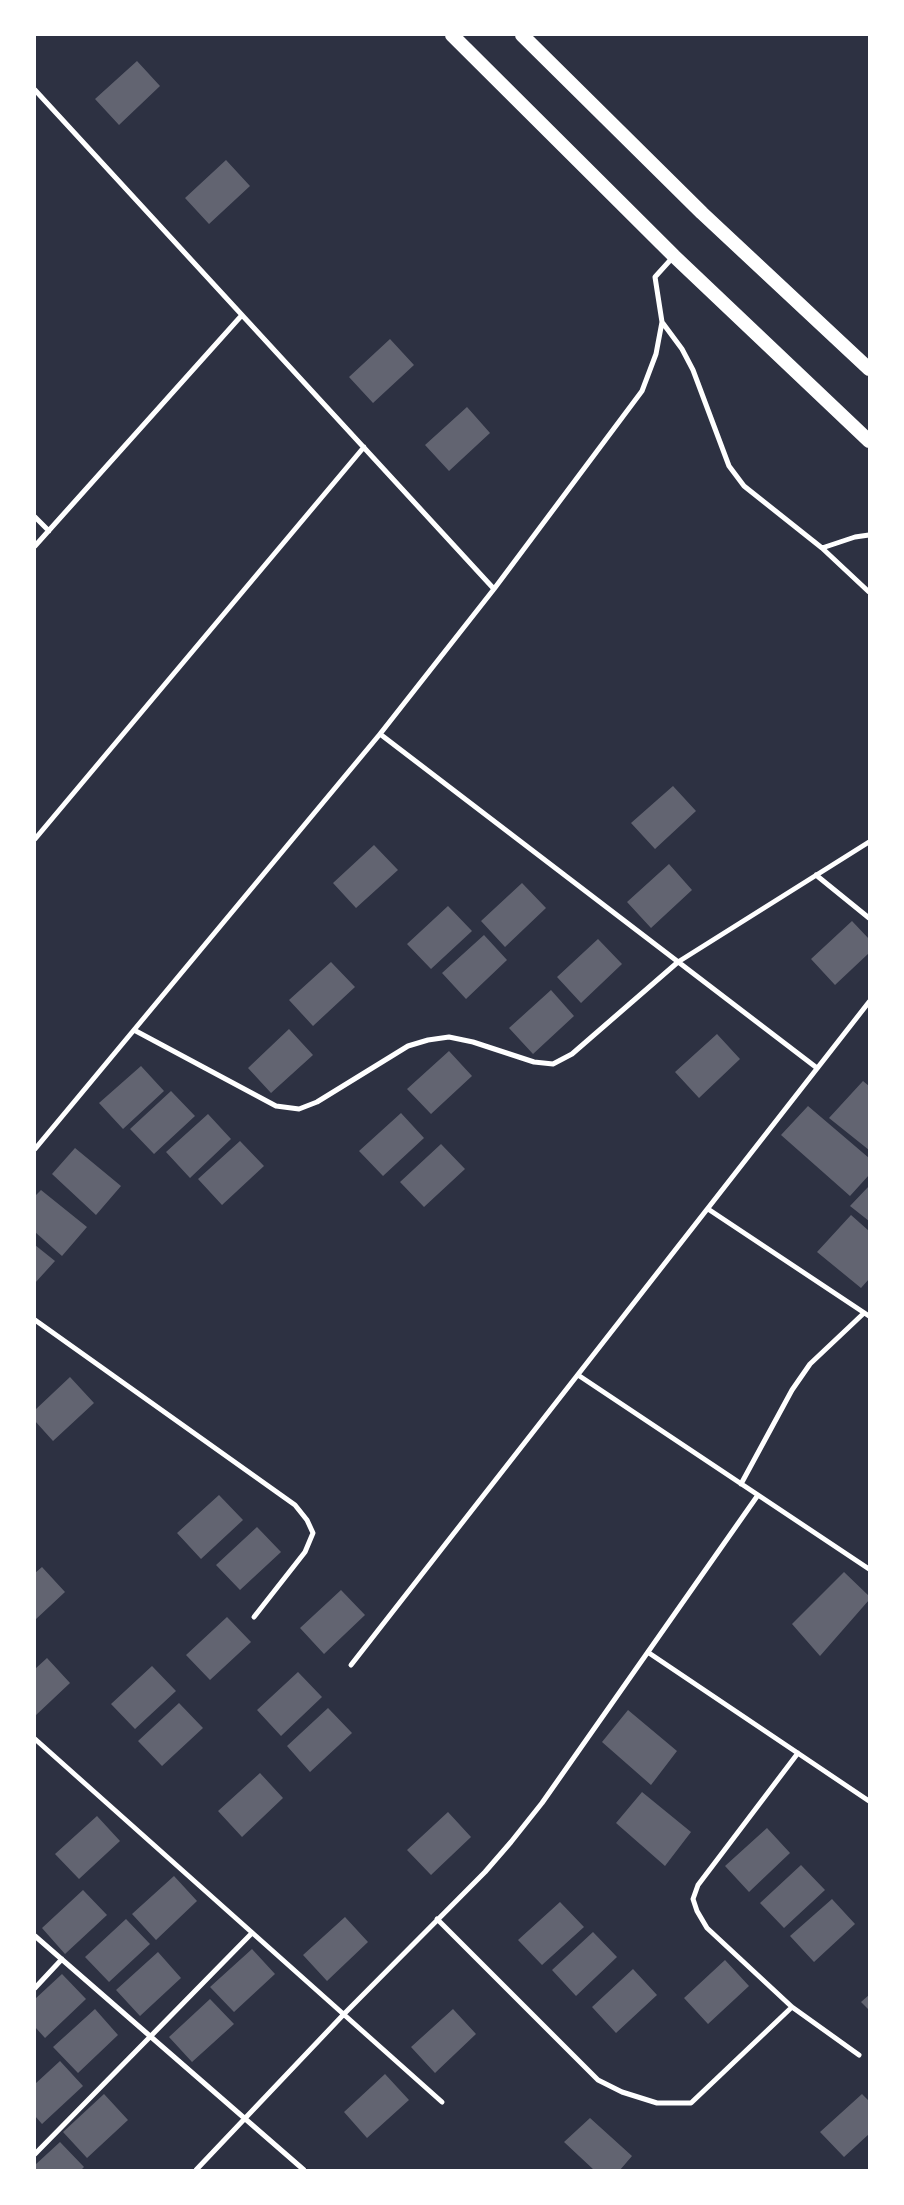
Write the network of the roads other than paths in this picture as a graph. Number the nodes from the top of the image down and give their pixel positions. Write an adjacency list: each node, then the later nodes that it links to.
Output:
1 (452, 35): 4 (highway)
2 (522, 35): 7 (highway)
3 (35, 90): 5 (street)
4 (674, 256): 6 (street); 8 (highway)
5 (242, 315): 9 (street); 11 (street)
6 (662, 322): 14 (street); 15 (street)
7 (869, 369)
8 (869, 441)
9 (364, 447): 15 (street); 18 (street)
10 (35, 516): 11 (street)
11 (49, 531): 13 (street)
12 (869, 535): 14 (street)
13 (35, 546)
14 (822, 548): 16 (street)
15 (494, 589): 17 (street)
16 (869, 592)
17 (380, 734): 22 (street); 24 (street)
18 (35, 838)
19 (869, 842): 20 (street)
20 (816, 875): 21 (street); 22 (street)
21 (869, 918)
22 (678, 962): 24 (street); 25 (street)
23 (869, 1002): 25 (street)
24 (134, 1030): 26 (street)
25 (817, 1068): 27 (street)
26 (35, 1149)
27 (708, 1209): 28 (street); 30 (street)
28 (866, 1315): 31 (street)
29 (35, 1320): 34 (street)
30 (578, 1375): 31 (street); 36 (street)
31 (741, 1484): 32 (street)
32 (758, 1495): 33 (street); 35 (street)
33 (869, 1569)
34 (254, 1617)
35 (648, 1653): 38 (street); 40 (street)
36 (351, 1665)
37 (35, 1740): 41 (street)
38 (798, 1753): 39 (street); 45 (street)
39 (869, 1801)
40 (437, 1919): 45 (street); 46 (street)
41 (252, 1933): 46 (street); 47 (street)
42 (35, 1936): 43 (street)
43 (62, 1959): 44 (street); 47 (street)
44 (35, 1988)
45 (792, 2007): 48 (street)
46 (344, 2014): 49 (street); 50 (street)
47 (151, 2036): 50 (street); 51 (street)
48 (859, 2055)
49 (442, 2102)
50 (244, 2118): 52 (street); 53 (street)
51 (35, 2154)
52 (196, 2170)
53 (304, 2170)

